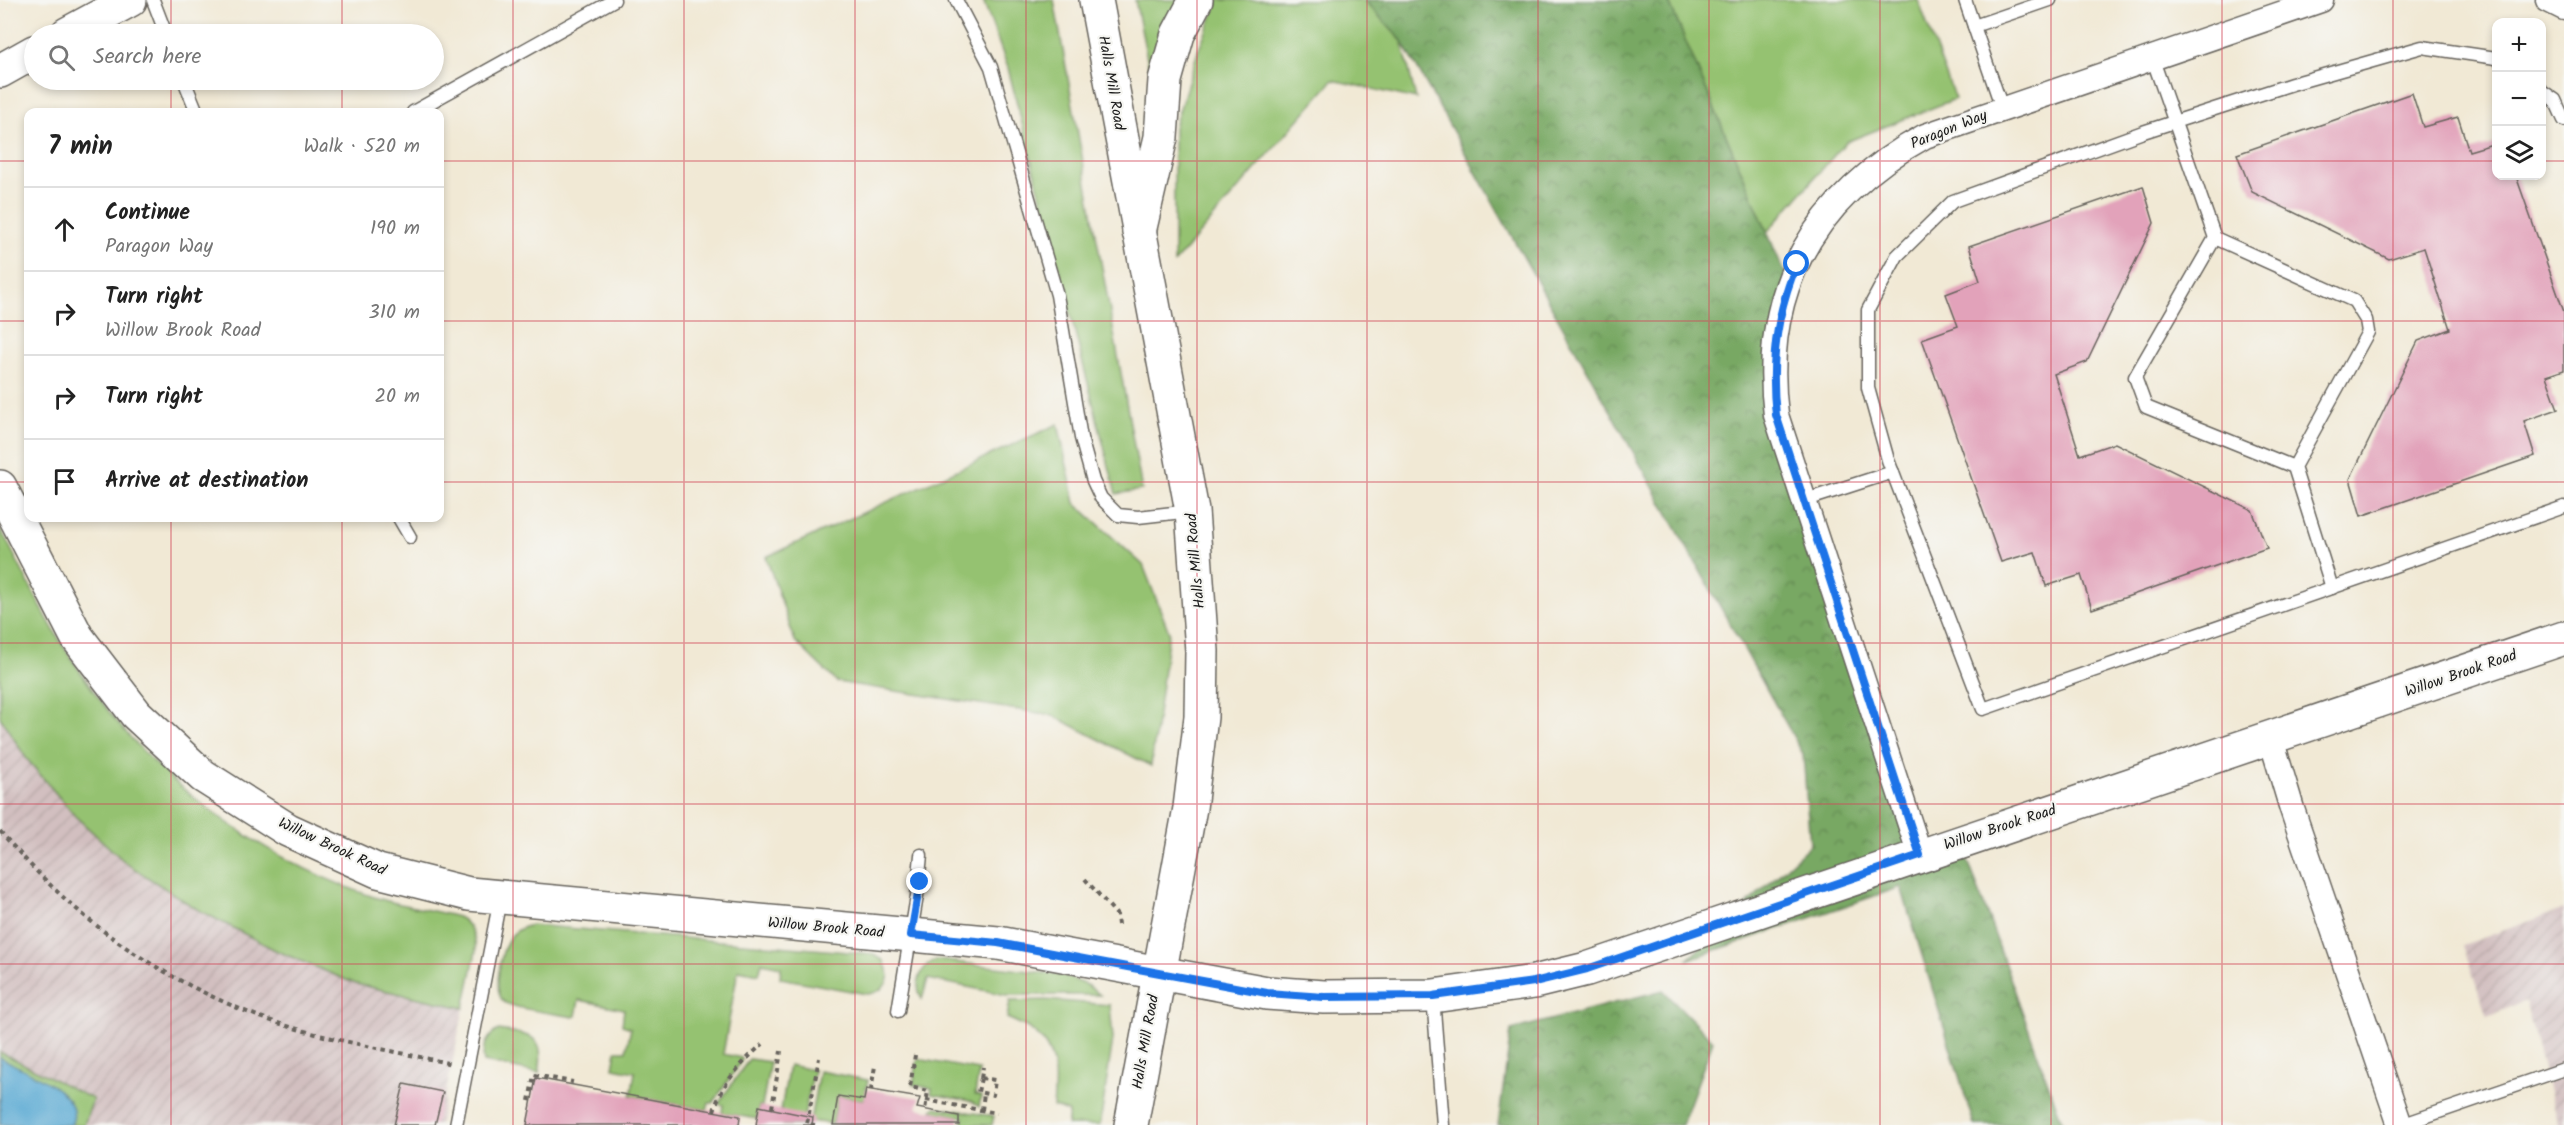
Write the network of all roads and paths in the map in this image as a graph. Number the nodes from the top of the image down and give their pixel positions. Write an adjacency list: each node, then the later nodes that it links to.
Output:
1 (130, 0): 12 (main road)
2 (153, 0): 13 (lane)
3 (614, 0): 22 (lane)
4 (956, 0): 33 (lane)
5 (1096, 0): 26 (main road, Halls Mill Road)
6 (1196, 0): 26 (main road)
7 (1965, 0): 14 (lane)
8 (2050, 0): 14 (lane)
9 (2320, 0): 16 (street, Paragon Way)
10 (2548, 0): 11 (street)
11 (2564, 8)
12 (86, 24)
13 (162, 24)
14 (1974, 26): 23 (lane)
15 (24, 57): 18 (main road)
16 (2152, 57): 23 (street, Paragon Way); 25 (lane)
17 (2492, 57): 25 (lane)
18 (0, 70)
19 (188, 90): 21 (lane)
20 (2546, 94): 24 (lane)
21 (195, 108)
22 (419, 108)
23 (2002, 108): 31 (street, Paragon Way)
24 (2564, 120)
25 (2175, 122): 27 (lane); 29 (lane)
26 (1139, 232): 33 (main road, Halls Mill Road)
27 (2215, 238): 28 (lane); 28 (lane)
28 (2294, 467): 36 (lane)
29 (1893, 472): 31 (lane); 36 (lane)
30 (0, 487): 43 (main road, Willow Brook Road)
31 (1803, 501): 41 (street, Paragon Way)
32 (2564, 507): 36 (lane)
33 (1192, 511): 46 (main road, Halls Mill Road)
34 (401, 522): 35 (lane)
35 (410, 537)
36 (2332, 588)
37 (2564, 638): 38 (main road, Willow Brook Road)
38 (2271, 739): 41 (main road, Willow Brook Road); 72 (street)
39 (0, 831): 55 (path)
40 (921, 855): 45 (lane)
41 (1920, 855): 47 (main road, Willow Brook Road)
42 (1085, 879): 44 (path)
43 (500, 897): 45 (main road, Willow Brook Road); 55 (lane)
44 (1118, 925)
45 (911, 935): 46 (main road, Willow Brook Road); 48 (lane)
46 (1159, 972): 47 (main road, Willow Brook Road); 70 (main road, Halls Mill Road)
47 (1433, 996): 71 (lane)
48 (898, 1011)
49 (763, 1044): 66 (path)
50 (781, 1051): 63 (path)
51 (915, 1055): 61 (path)
52 (819, 1058): 69 (path)
53 (875, 1066): 59 (path)
54 (983, 1067): 57 (path)
55 (467, 1068): 68 (lane)
56 (2564, 1069): 72 (lane)
57 (981, 1078): 60 (path); 60 (path)
58 (573, 1082): 62 (path)
59 (871, 1090)
60 (984, 1093): 65 (path)
61 (926, 1100): 64 (path); 65 (path)
62 (529, 1101)
63 (772, 1108)
64 (925, 1110)
65 (982, 1110): 67 (path)
66 (714, 1111)
67 (997, 1113)
68 (456, 1125)
69 (815, 1125)
70 (1131, 1125)
71 (1443, 1125)
72 (2401, 1125)

